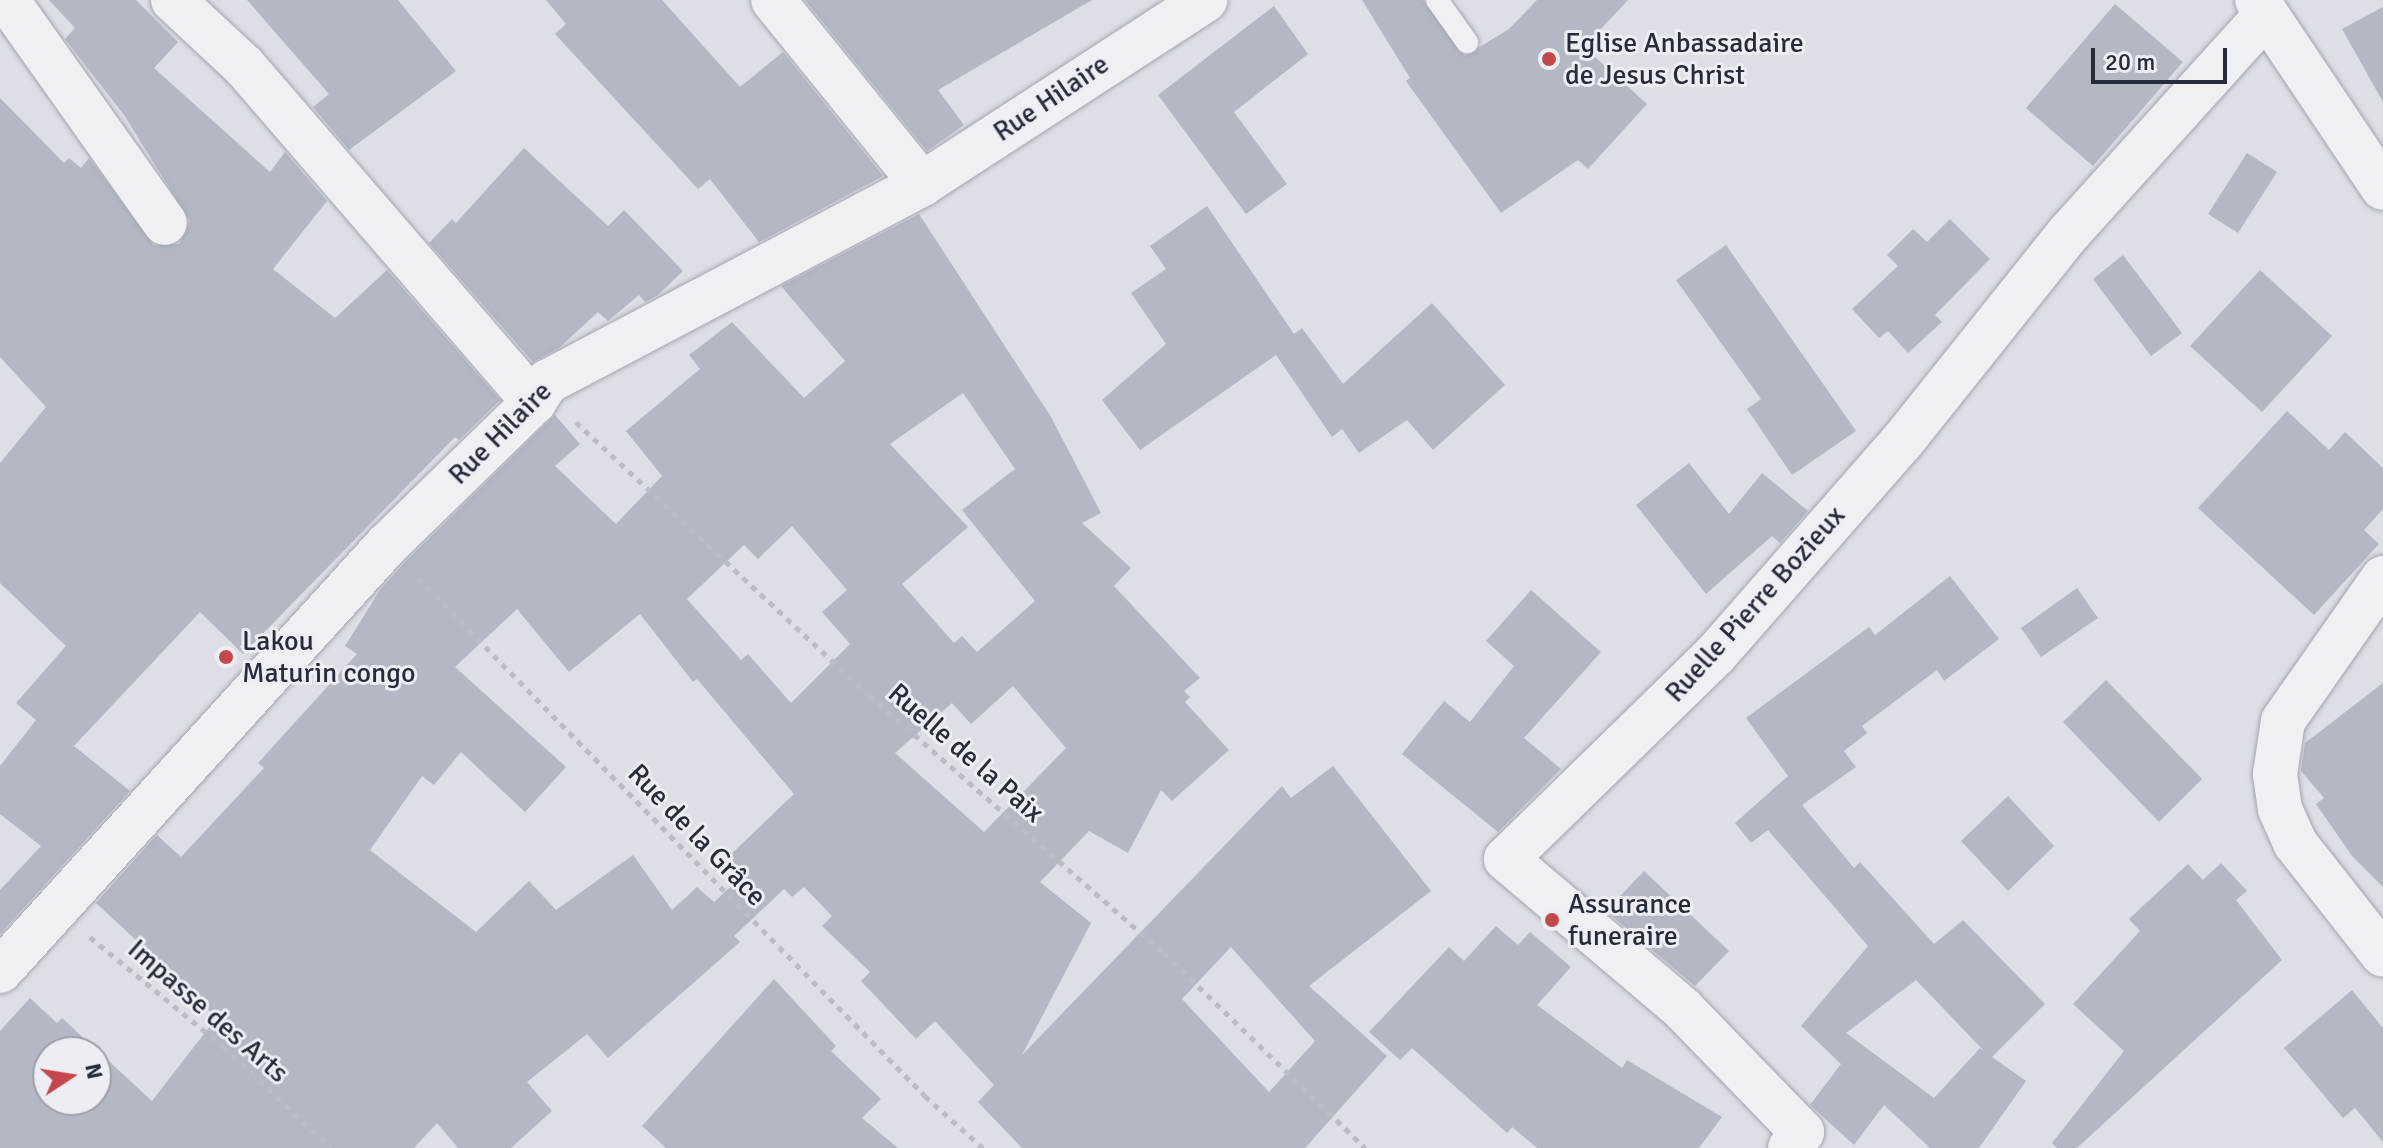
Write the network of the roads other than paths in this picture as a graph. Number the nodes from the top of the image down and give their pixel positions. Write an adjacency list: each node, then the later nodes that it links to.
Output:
1 (7, 0): 11 (street)
2 (173, 0): 12 (street)
3 (773, 0): 9 (street)
4 (1205, 0): 7 (street, Rue Hilaire)
5 (1437, 0): 8 (lane)
6 (2261, 8): 10 (street); 17 (street, Ruelle Pierre Bozieux)
7 (1149, 13): 9 (street, Rue Hilaire)
8 (1467, 42)
9 (922, 184): 12 (street, Rue Hilaire)
10 (2383, 188)
11 (165, 223)
12 (540, 392): 16 (street, Rue Hilaire)
13 (2383, 578): 14 (street)
14 (2370, 910): 15 (street)
15 (2383, 955)
16 (0, 971)
17 (1807, 1143)

